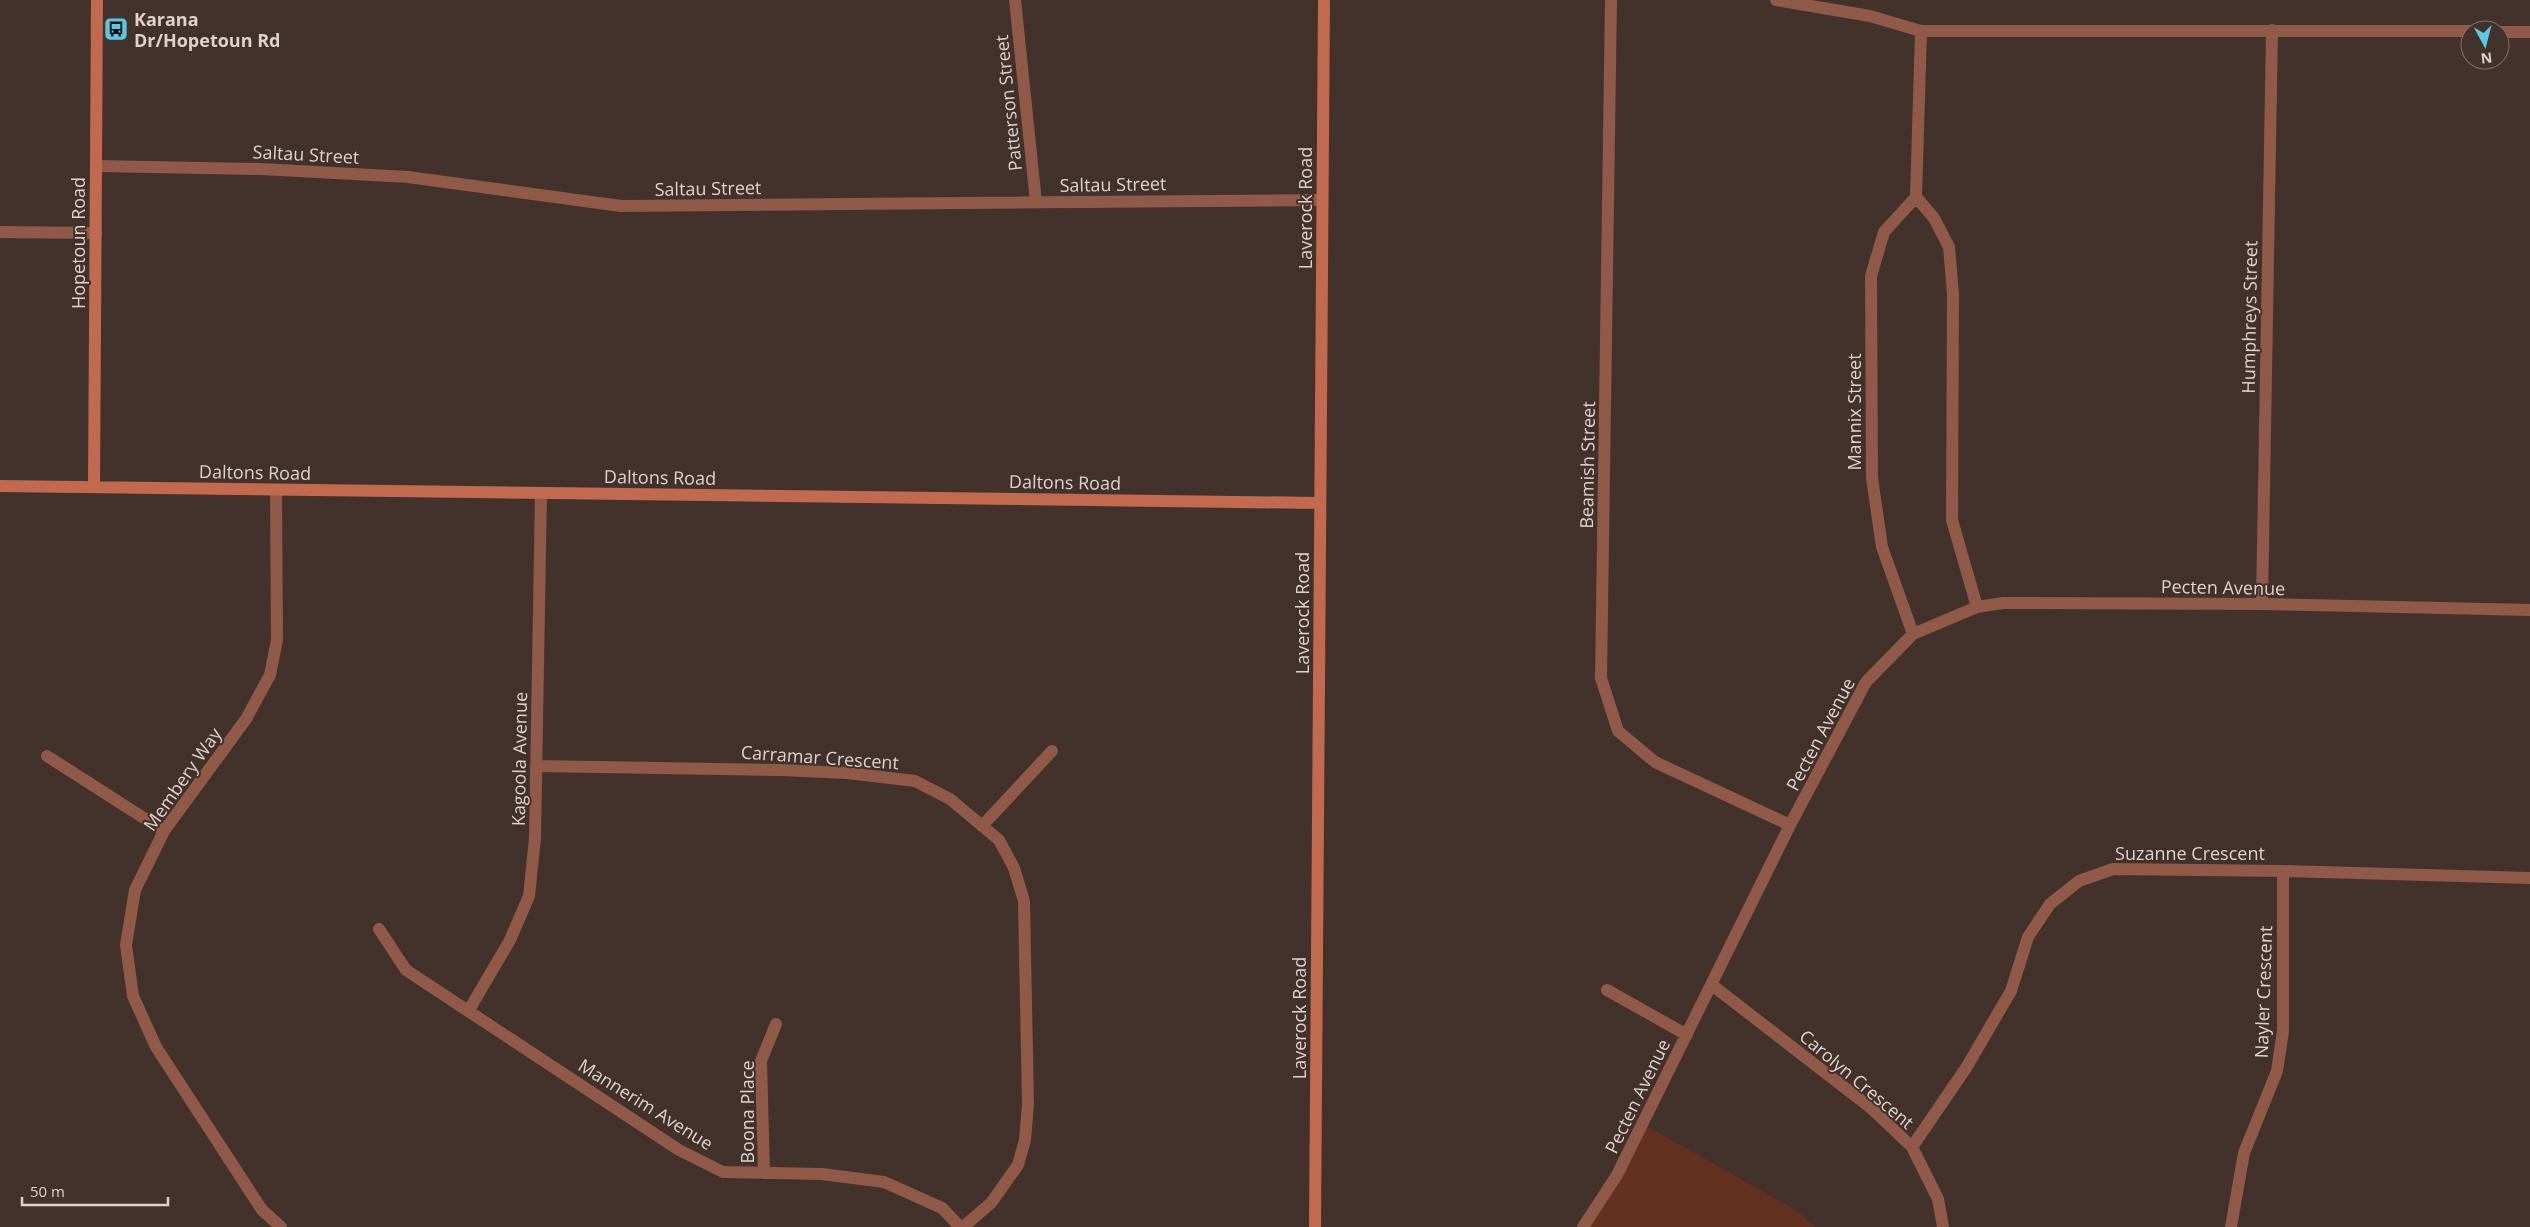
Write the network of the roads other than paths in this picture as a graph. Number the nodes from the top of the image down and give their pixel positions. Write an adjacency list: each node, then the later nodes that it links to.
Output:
1 (97, 0): 11 (street, Hopetoun Road)
2 (1016, 0): 14 (street, Patterson Street)
3 (1324, 0): 13 (street, Laverock Road)
4 (1611, 0): 29 (street, Beamish Street)
5 (1776, 0): 7 (street)
6 (2272, 30): 7 (street); 8 (street); 22 (street, Humphreys Street)
7 (1921, 31): 12 (street)
8 (2460, 31)
9 (2510, 32): 10 (street)
10 (2530, 32)
11 (96, 166): 14 (street, Saltau Street); 16 (street, Hopetoun Road)
12 (1916, 197): 23 (street); 25 (street, Mannix Street)
13 (1322, 200): 14 (street, Saltau Street); 21 (street, Laverock Road)
14 (1036, 202)
15 (0, 232): 16 (street)
16 (96, 233): 18 (street, Hopetoun Road)
17 (0, 486): 18 (street, Daltons Road)
18 (94, 487): 19 (street, Daltons Road)
19 (276, 490): 20 (street, Daltons Road); 31 (street, Membery Way)
20 (542, 493): 21 (street, Daltons Road); 28 (street, Kagoola Avenue)
21 (1320, 502): 44 (street, Laverock Road)
22 (2262, 604): 23 (street, Pecten Avenue); 24 (street, Pecten Avenue)
23 (1977, 607): 25 (street, Pecten Avenue)
24 (2530, 610)
25 (1913, 634): 29 (street, Pecten Avenue)
26 (1052, 751): 30 (street)
27 (47, 756): 31 (street)
28 (536, 766): 30 (street, Carramar Crescent); 37 (street, Kagoola Avenue)
29 (1790, 825): 35 (street, Pecten Avenue)
30 (982, 826): 43 (street, Carramar Crescent)
31 (164, 831): 42 (street, Membery Way)
32 (2283, 870): 33 (street, Suzanne Crescent); 40 (street, Suzanne Crescent); 47 (street, Nayler Crescent)
33 (2530, 878)
34 (379, 929): 37 (street, Mannerim Avenue)
35 (1712, 985): 39 (street, Pecten Avenue); 40 (street, Carolyn Crescent)
36 (1607, 990): 39 (street)
37 (469, 1010): 41 (street, Mannerim Avenue)
38 (776, 1024): 41 (street, Boona Place)
39 (1687, 1035): 45 (street, Pecten Avenue)
40 (1912, 1147): 46 (street, Carolyn Crescent)
41 (764, 1173): 43 (street, Mannerim Avenue)
42 (281, 1227)
43 (962, 1227)
44 (1315, 1227)
45 (1583, 1227)
46 (1944, 1227)
47 (2231, 1227)

